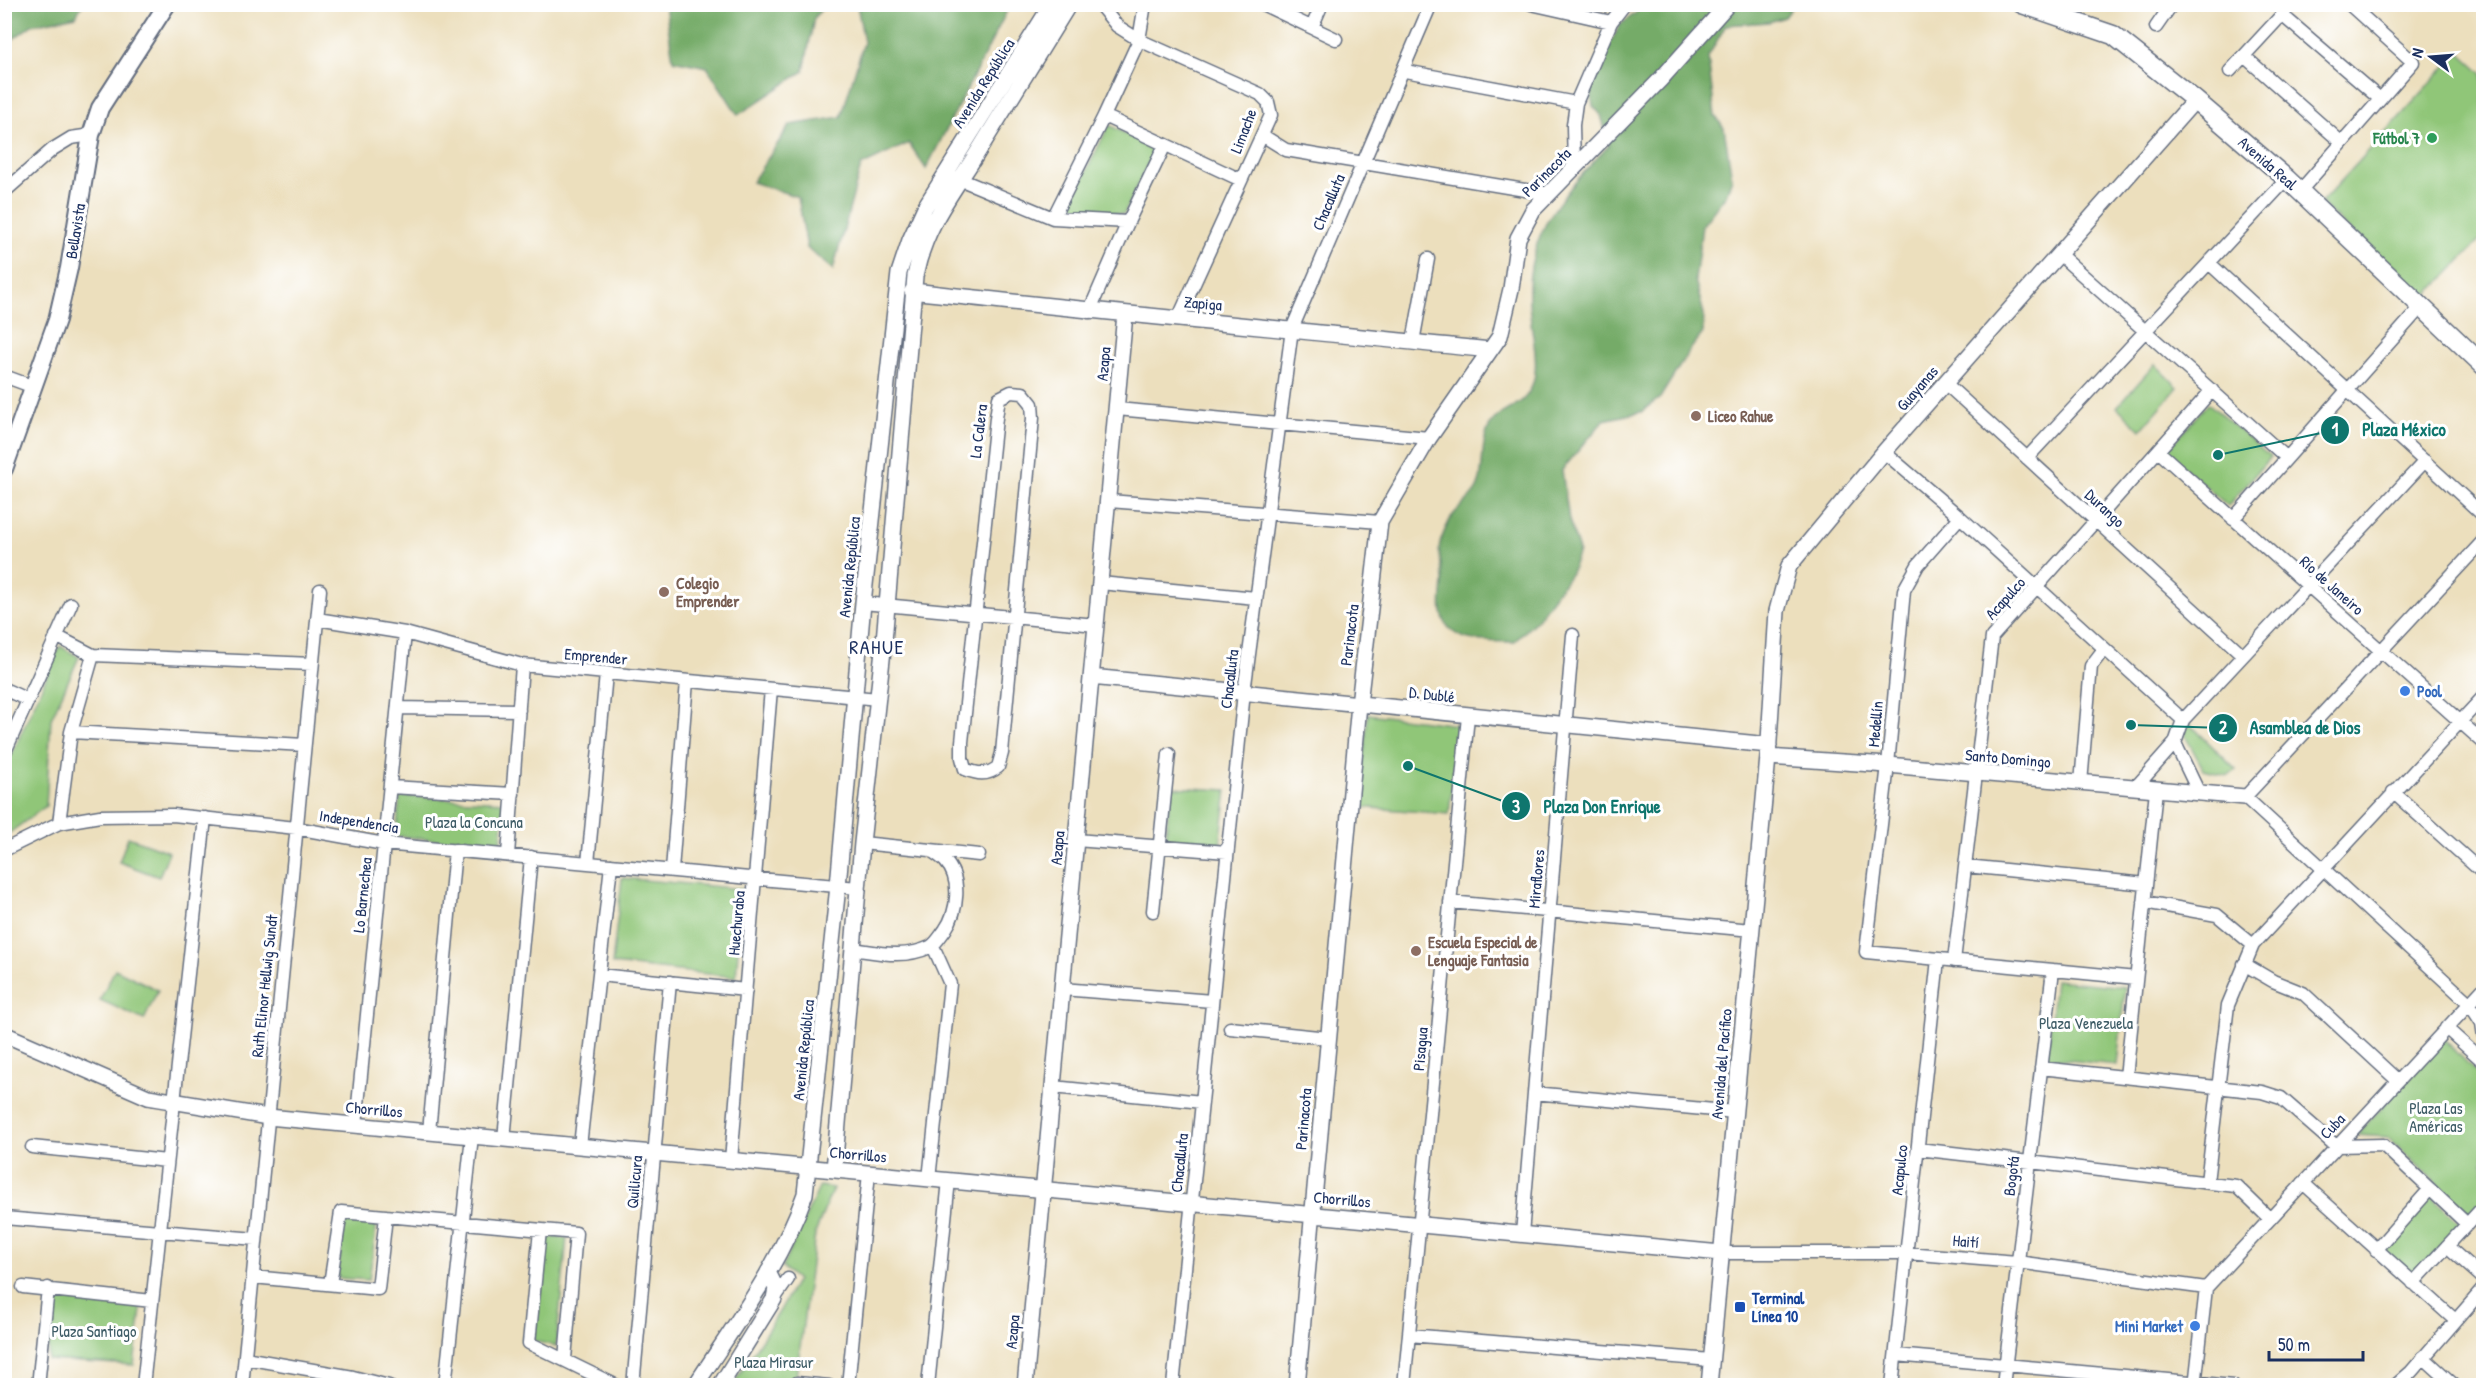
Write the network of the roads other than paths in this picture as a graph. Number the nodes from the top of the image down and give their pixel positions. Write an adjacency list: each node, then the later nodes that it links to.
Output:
1 (168, 4): 30 (main road, Bellavista)
2 (1052, 4): 36 (street, Avenida República)
3 (1069, 4): 36 (street, Avenida República)
4 (1099, 4): 22 (street, Limache)
5 (1146, 4): 22 (street)
6 (1262, 4): 19 (street)
7 (1322, 4): 19 (street)
8 (1431, 4): 24 (street, Chacalluta)
9 (1531, 4): 18 (street)
10 (1625, 4): 18 (street)
11 (1728, 4): 35 (street, Parinacota)
12 (2172, 4): 20 (street)
13 (2292, 4): 17 (street)
14 (2349, 4): 26 (street)
15 (2031, 6): 16 (main road, Avenida Real)
16 (2065, 12): 27 (main road, Avenida Real)
17 (2282, 15): 23 (street); 26 (street)
18 (1611, 22): 28 (street)
19 (1312, 27): 21 (street)
20 (2156, 27)
21 (1336, 39)
22 (1139, 40): 29 (street); 31 (street, Limache)
23 (2244, 56): 25 (street); 32 (street)
24 (1405, 71): 28 (street); 34 (street, Chacalluta)
25 (2230, 71)
26 (2380, 99): 32 (street)
27 (2195, 100): 38 (main road, Avenida Real); 43 (street, Guayanas)
28 (1576, 103): 35 (street)
29 (1104, 116): 33 (street); 41 (street)
30 (91, 135): 39 (street); 58 (main road, Bellavista)
31 (1262, 135): 34 (street); 37 (street, Limache)
32 (2342, 143): 38 (street)
33 (1165, 145): 37 (street); 42 (street)
34 (1363, 162): 40 (street); 51 (street, Chacalluta)
35 (1574, 170): 40 (street, Parinacota)
36 (954, 177): 41 (street); 46 (street, Avenida República); 83 (street, Avenida República)
37 (1241, 180): 50 (street, Limache)
38 (2294, 185): 45 (street); 47 (main road, Avenida Real)
39 (4, 192)
40 (1550, 194): 54 (street, Parinacota)
41 (1053, 218): 42 (street)
42 (1128, 222): 48 (street)
43 (2059, 254): 52 (street); 57 (street, Guayanas)
44 (1428, 258): 53 (street)
45 (2209, 264): 52 (street); 60 (street)
46 (912, 291): 48 (street, Zapiga); 85 (street, Avenida República)
47 (2421, 307): 55 (main road, Avenida Real); 60 (street)
48 (1089, 312): 49 (street, Zapiga)
49 (1125, 314): 50 (street, Zapiga); 61 (street, Azapa)
50 (1178, 320): 51 (street, Zapiga)
51 (1292, 329): 53 (street, Zapiga); 62 (street, Chacalluta)
52 (2145, 331): 59 (street); 66 (street)
53 (1413, 342): 54 (street, Zapiga)
54 (1490, 350): 63 (street, Parinacota)
55 (2484, 366)
56 (4, 376): 58 (street)
57 (1945, 383): 65 (street, Guayanas); 66 (street, Durango)
58 (34, 387): 69 (main road, Bellavista)
59 (2212, 390): 64 (street, Acapulco); 67 (street)
60 (2347, 390): 67 (street); 68 (street)
61 (1117, 409): 62 (street); 70 (street, Azapa)
62 (1279, 424): 63 (street); 71 (street, Chacalluta)
63 (1429, 438): 75 (street, Parinacota)
64 (2158, 451): 74 (street, Río de Janeiro); 76 (street, Acapulco)
65 (1884, 452): 73 (street); 120 (street, Guayanas)
66 (2027, 458): 76 (street, Durango)
67 (2287, 458): 74 (street)
68 (2425, 461): 72 (street); 79 (street)
69 (4, 469)
70 (1109, 501): 71 (street); 78 (street, Azapa)
71 (1267, 513): 75 (street); 82 (street, Chacalluta)
72 (2484, 516)
73 (1960, 517): 80 (street); 123 (street, Medellín)
74 (2233, 519): 79 (street, Río de Janeiro)
75 (1380, 522): 109 (street, Parinacota)
76 (2095, 522): 80 (street, Acapulco); 96 (street, Durango)
77 (2484, 540): 94 (street)
78 (1100, 583): 82 (street); 89 (street, Azapa)
79 (2308, 586): 94 (street, Río de Janeiro); 96 (street)
80 (2037, 587): 93 (street); 124 (street, Acapulco)
81 (320, 590): 88 (street, Ruth Elinor Hellwig Sundt)
82 (1256, 598): 104 (street, Chacalluta)
83 (863, 603): 85 (street); 106 (street, Avenida República)
84 (71, 604): 92 (street)
85 (886, 605): 86 (street); 107 (street, Avenida República)
86 (975, 614): 87 (street); 87 (street, La Calera); 87 (street, La Calera)
87 (1014, 617): 89 (street)
88 (317, 619): 90 (street, Emprender); 97 (street, Ruth Elinor Hellwig Sundt)
89 (1096, 625): 100 (street, Azapa)
90 (405, 633): 98 (street, Emprender); 110 (street, Lo Barnechea)
91 (1573, 635): 115 (street, Miraflores)
92 (56, 636): 95 (street); 108 (street)
93 (2104, 649): 113 (street); 125 (street)
94 (2381, 651): 114 (street, Río de Janeiro); 132 (street)
95 (93, 655): 97 (street); 116 (street)
96 (2243, 656): 113 (street)
97 (312, 664): 119 (street, Ruth Elinor Hellwig Sundt)
98 (522, 665): 99 (street, Emprender); 111 (street)
99 (606, 674): 101 (street, Emprender); 147 (street)
100 (1091, 676): 104 (street, D. Dublé); 136 (street, Azapa)
101 (687, 681): 102 (street, Emprender); 151 (street)
102 (771, 689): 106 (street, Emprender); 153 (street, Huechuraba)
103 (4, 690): 108 (street)
104 (1244, 692): 109 (street, D. Dublé); 143 (street, Chacalluta)
105 (2484, 696): 114 (street)
106 (855, 697): 107 (street, Emprender); 155 (street, Avenida República)
107 (878, 699): 137 (street, Avenida República)
108 (28, 700): 121 (street)
109 (1359, 704): 112 (street, D. Dublé); 181 (street, Parinacota)
110 (398, 708): 111 (street); 126 (street, Lo Barnechea)
111 (519, 710): 131 (street)
112 (1468, 716): 115 (street, D. Dublé); 157 (street, Pisagua)
113 (2183, 720): 117 (street)
114 (2460, 721): 118 (street, Río de Janeiro); 129 (street)
115 (1565, 725): 120 (street, D. Dublé); 159 (street, Miraflores)
116 (71, 732): 119 (street); 134 (street)
117 (2175, 743): 127 (street); 130 (street)
118 (2484, 743)
119 (304, 745): 135 (street, Ruth Elinor Hellwig Sundt)
120 (1768, 751): 123 (street, Santo Domingo); 161 (street, Avenida del Pacífico)
121 (4, 754)
122 (1170, 754): 139 (street)
123 (1888, 765): 124 (street, Santo Domingo); 165 (street, Medellín)
124 (1977, 774): 125 (street, Santo Domingo); 149 (street, Acapulco)
125 (2081, 783): 127 (street, Santo Domingo)
126 (390, 787): 131 (street); 138 (street, Lo Barnechea)
127 (2135, 788): 128 (street, Santo Domingo)
128 (2156, 790): 130 (street, Santo Domingo); 154 (street)
129 (2393, 792): 150 (street); 152 (street)
130 (2199, 793): 132 (street, Santo Domingo)
131 (513, 794): 144 (street)
132 (2245, 797): 150 (street)
133 (205, 818): 134 (street, Independencia); 135 (street, Independencia); 189 (street)
134 (59, 823): 140 (street, Independencia)
135 (296, 828): 138 (street, Independencia); 192 (street, Ruth Elinor Hellwig Sundt)
136 (1076, 840): 139 (street); 172 (street, Azapa)
137 (862, 843): 142 (street); 156 (street, Avenida República)
138 (384, 844): 141 (street, Independencia); 193 (street, Lo Barnechea)
139 (1159, 846): 143 (street); 160 (street)
140 (4, 850)
141 (455, 850): 144 (street, Independencia); 194 (street)
142 (930, 850): 145 (street); 163 (street)
143 (1227, 852): 175 (street, Chacalluta)
144 (508, 855): 146 (street, Independencia)
145 (979, 855)
146 (531, 857): 147 (street, Independencia); 196 (street)
147 (588, 862): 148 (street, Independencia)
148 (611, 865): 151 (street, Independencia); 169 (street)
149 (1966, 866): 154 (street); 166 (street, Acapulco)
150 (2324, 868): 162 (street); 176 (street)
151 (672, 870): 153 (street, Independencia)
152 (2484, 874)
153 (756, 878): 155 (street, Independencia); 174 (street, Huechuraba)
154 (2146, 884): 158 (street)
155 (838, 886): 156 (street, Independencia); 205 (street, Avenida República)
156 (858, 888): 164 (street, Avenida República)
157 (1450, 902): 159 (street); 222 (street, Pisagua)
158 (2144, 902): 162 (street); 170 (street)
159 (1550, 910): 161 (street); 188 (street, Miraflores)
160 (1153, 911)
161 (1752, 930): 191 (street, Avenida del Pacífico)
162 (2253, 945): 167 (street)
163 (933, 946): 164 (street); 208 (street)
164 (853, 949): 206 (street, Avenida República)
165 (1938, 959): 166 (street); 200 (street, Acapulco)
166 (1954, 961): 168 (street)
167 (2244, 964): 185 (street); 186 (street)
168 (2053, 970): 170 (street); 183 (street, Bogotá)
169 (599, 975): 171 (street); 198 (street)
170 (2136, 978): 184 (street)
171 (670, 982): 174 (street); 201 (street, Quilicura)
172 (1062, 988): 175 (street); 187 (street, Azapa)
173 (2484, 988): 176 (street, Cuba)
174 (746, 990): 202 (street, Huechuraba)
175 (1212, 1001): 190 (street, Chacalluta)
176 (2469, 1003): 178 (street, Cuba); 180 (street)
177 (1230, 1028): 181 (street)
178 (2446, 1028): 182 (street); 185 (street, Cuba)
179 (4, 1034): 189 (street, Chorrillos)
180 (2484, 1036)
181 (1328, 1038): 216 (street, Parinacota)
182 (2484, 1062)
183 (2041, 1068): 184 (street); 204 (street, Bogotá)
184 (2126, 1077): 186 (street)
185 (2397, 1080): 199 (street, Cuba)
186 (2219, 1086): 199 (street); 210 (street)
187 (1053, 1087): 190 (street); 212 (street, Azapa)
188 (1534, 1093): 191 (street); 225 (street, Miraflores)
189 (175, 1101): 192 (street, Chorrillos); 203 (street)
190 (1202, 1102): 214 (street, Chacalluta)
191 (1735, 1112): 229 (street, Avenida del Pacífico)
192 (268, 1117): 193 (street, Chorrillos); 226 (street, Ruth Elinor Hellwig Sundt)
193 (356, 1125): 194 (street, Chorrillos)
194 (429, 1132): 195 (street, Chorrillos)
195 (472, 1136): 196 (street, Chorrillos); 220 (street)
196 (504, 1139): 198 (street, Chorrillos)
197 (32, 1146): 203 (street)
198 (580, 1146): 201 (street, Chorrillos)
199 (2336, 1146): 211 (street, Cuba); 213 (street)
200 (1918, 1149): 204 (street); 230 (street, Acapulco)
201 (653, 1152): 202 (street, Chorrillos); 262 (street, Quilicura)
202 (731, 1160): 205 (street, Chorrillos)
203 (167, 1161): 224 (street)
204 (2029, 1162): 210 (street); 231 (street, Bogotá)
205 (810, 1167): 206 (street, Chorrillos); 232 (street, Avenida República)
206 (834, 1170): 207 (street, Chorrillos)
207 (869, 1173): 208 (street, Chorrillos); 266 (street)
208 (929, 1179): 209 (street, Chorrillos)
209 (949, 1180): 212 (street, Chorrillos); 267 (street)
210 (2207, 1182): 219 (street)
211 (2303, 1182): 219 (street, Cuba); 228 (street)
212 (1043, 1189): 214 (street, Chorrillos); 268 (street, Azapa)
213 (2430, 1189): 221 (street); 228 (street)
214 (1192, 1203): 216 (street, Chorrillos); 269 (street, Chacalluta)
215 (2484, 1206): 221 (street)
216 (1312, 1215): 222 (street, Chorrillos); 270 (street, Parinacota)
217 (386, 1216): 220 (street); 236 (street); 236 (street)
218 (4, 1218): 224 (street)
219 (2270, 1219): 240 (street, Cuba)
220 (462, 1222): 223 (street); 260 (street)
221 (2467, 1224): 227 (street)
222 (1419, 1225): 225 (street, Chorrillos); 245 (street, Pisagua)
223 (540, 1230): 250 (street); 250 (street)
224 (160, 1232): 226 (street); 242 (street)
225 (1522, 1234): 229 (street, Chorrillos)
226 (256, 1239): 233 (street, Ruth Elinor Hellwig Sundt)
227 (2447, 1246): 235 (street); 237 (street)
228 (2376, 1250): 237 (street)
229 (1721, 1253): 230 (street, Haití); 251 (street, Avenida del Pacífico)
230 (1906, 1253): 231 (street, Haití); 247 (street, Acapulco)
231 (2018, 1262): 240 (street, Haití); 253 (street, Bogotá)
232 (768, 1272): 243 (street); 246 (street, Avenida República)
233 (253, 1277): 236 (street); 249 (street, Ruth Elinor Hellwig Sundt)
234 (788, 1279): 243 (street)
235 (2484, 1279)
236 (330, 1284)
237 (2413, 1284): 244 (street)
238 (23, 1287): 239 (street)
239 (48, 1288): 242 (street); 256 (street)
240 (2206, 1288): 255 (street)
241 (2484, 1288): 244 (street)
242 (152, 1301): 257 (street)
243 (772, 1303): 252 (street)
244 (2455, 1320): 248 (street)
245 (1409, 1335): 251 (street); 271 (street, Pisagua)
246 (720, 1347): 252 (street); 263 (street, Avenida República)
247 (1896, 1355): 253 (street); 273 (street, Acapulco)
248 (2423, 1357): 276 (street); 277 (street)
249 (245, 1358): 258 (street, Ruth Elinor Hellwig Sundt); 259 (street)
250 (565, 1359): 261 (street)
251 (1711, 1360): 272 (street, Avenida del Pacífico)
252 (734, 1363): 264 (street)
253 (2005, 1366): 255 (street); 274 (street, Bogotá)
254 (797, 1383): 265 (street)
255 (2195, 1384): 275 (street)
256 (38, 1386)
257 (143, 1386)
258 (242, 1386)
259 (389, 1386)
260 (445, 1386)
261 (617, 1386)
262 (633, 1386)
263 (695, 1386)
264 (720, 1386)
265 (830, 1386)
266 (848, 1386)
267 (928, 1386)
268 (1025, 1386)
269 (1173, 1386)
270 (1297, 1386)
271 (1404, 1386)
272 (1709, 1386)
273 (1892, 1386)
274 (2002, 1386)
275 (2233, 1386)
276 (2395, 1386)
277 (2454, 1386)

